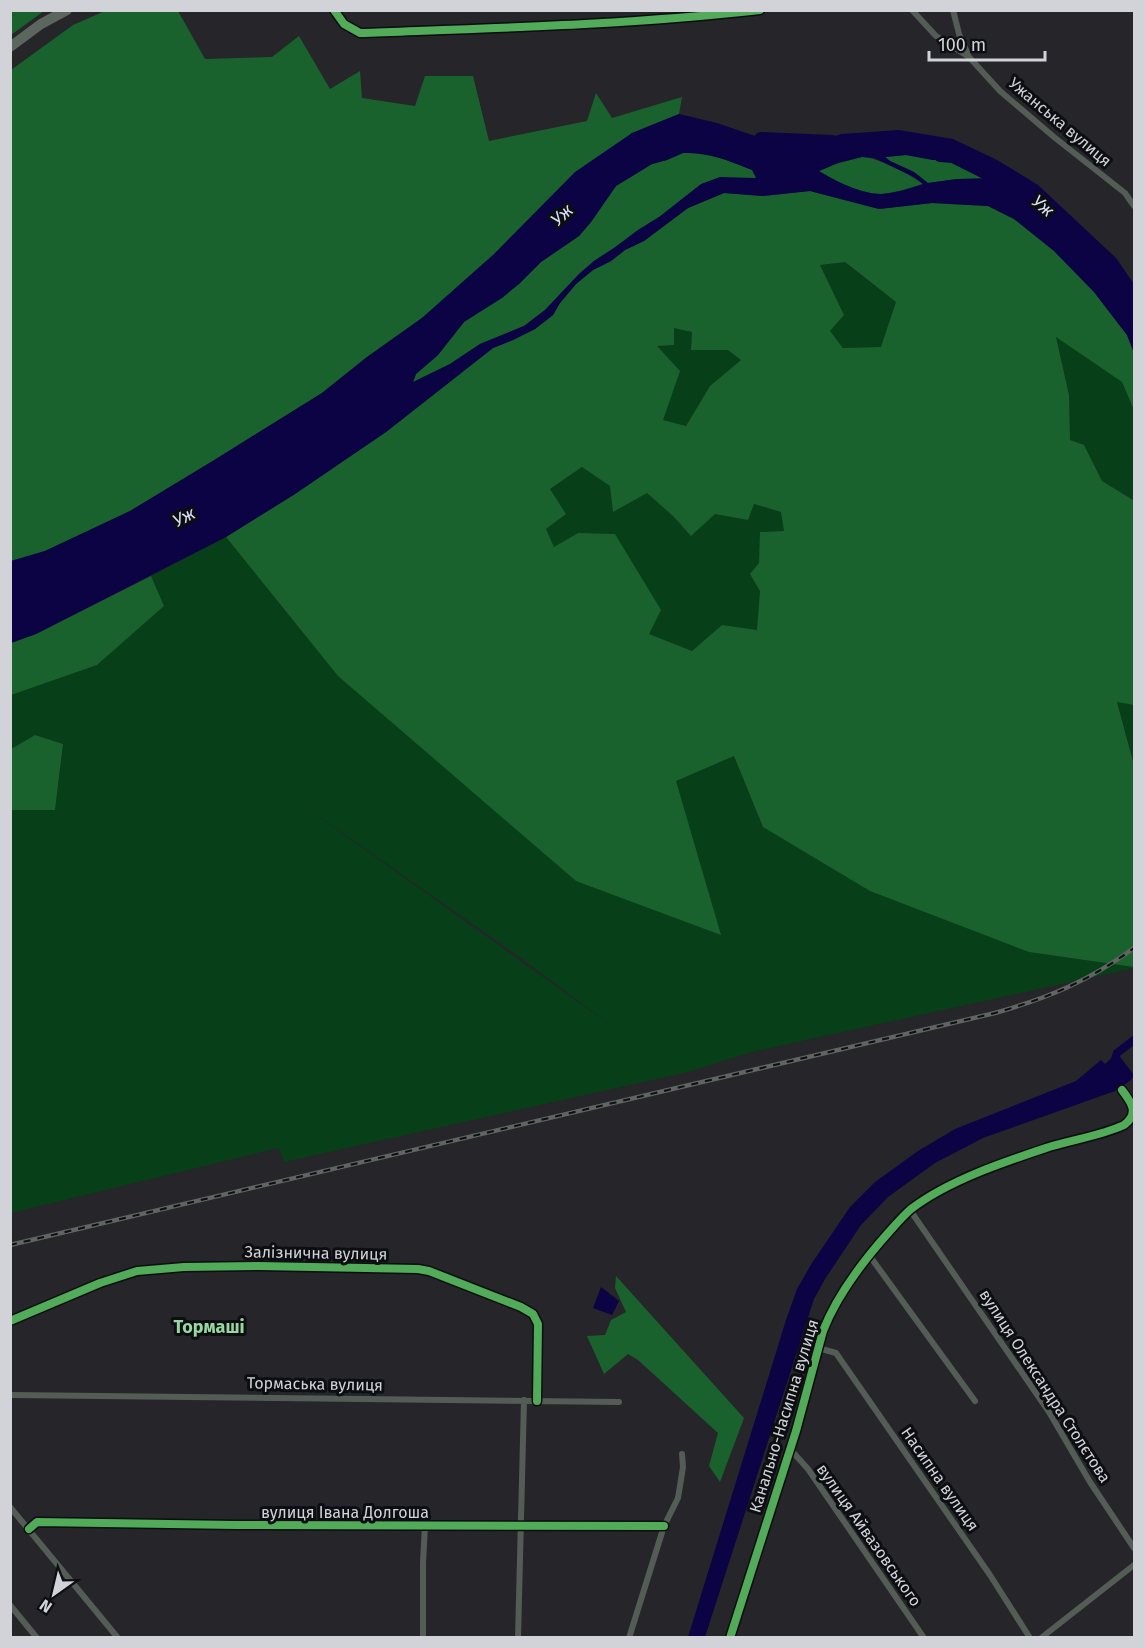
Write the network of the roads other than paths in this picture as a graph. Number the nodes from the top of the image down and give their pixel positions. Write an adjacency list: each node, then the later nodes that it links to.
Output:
1 (67, 10): 6 (highway)
2 (334, 10): 3 (street)
3 (760, 10)
4 (912, 10): 7 (street, Ужанська вулиця)
5 (953, 10): 7 (street, Ужанська вулиця)
6 (10, 47)
7 (969, 57): 8 (street, Ужанська вулиця)
8 (1134, 206)
9 (1122, 1090): 10 (street, Канально-Насипна вулиця)
10 (910, 1210): 11 (street, Канально-Насипна вулиця); 26 (street, вулиця Олександра Столєтова)
11 (869, 1255): 13 (street, Канально-Насипна вулиця); 17 (street)
12 (10, 1321): 16 (street, Залізнична вулиця)
13 (818, 1348): 19 (street, Канально-Насипна вулиця); 36 (street, Насипна вулиця)
14 (10, 1395): 15 (street, Тормаська вулиця)
15 (524, 1400): 16 (street, Тормаська вулиця); 23 (street)
16 (537, 1401): 18 (street, Тормаська вулиця)
17 (975, 1401)
18 (619, 1402)
19 (790, 1449): 34 (street, Канально-Насипна вулиця); 35 (street, вулиця Айвазовського)
20 (682, 1454): 24 (street)
21 (10, 1507): 25 (street)
22 (425, 1525): 23 (street, вулиця Івана Долгоша); 25 (street, вулиця Івана Долгоша); 31 (street)
23 (520, 1526): 24 (street, вулиця Івана Долгоша); 32 (street)
24 (664, 1526): 33 (street)
25 (29, 1529): 30 (street)
26 (1134, 1548)
27 (1134, 1565): 37 (street)
28 (10, 1605): 29 (street)
29 (37, 1638)
30 (118, 1638)
31 (423, 1638)
32 (518, 1638)
33 (629, 1638)
34 (730, 1638)
35 (924, 1638)
36 (1030, 1638)
37 (1041, 1638)

